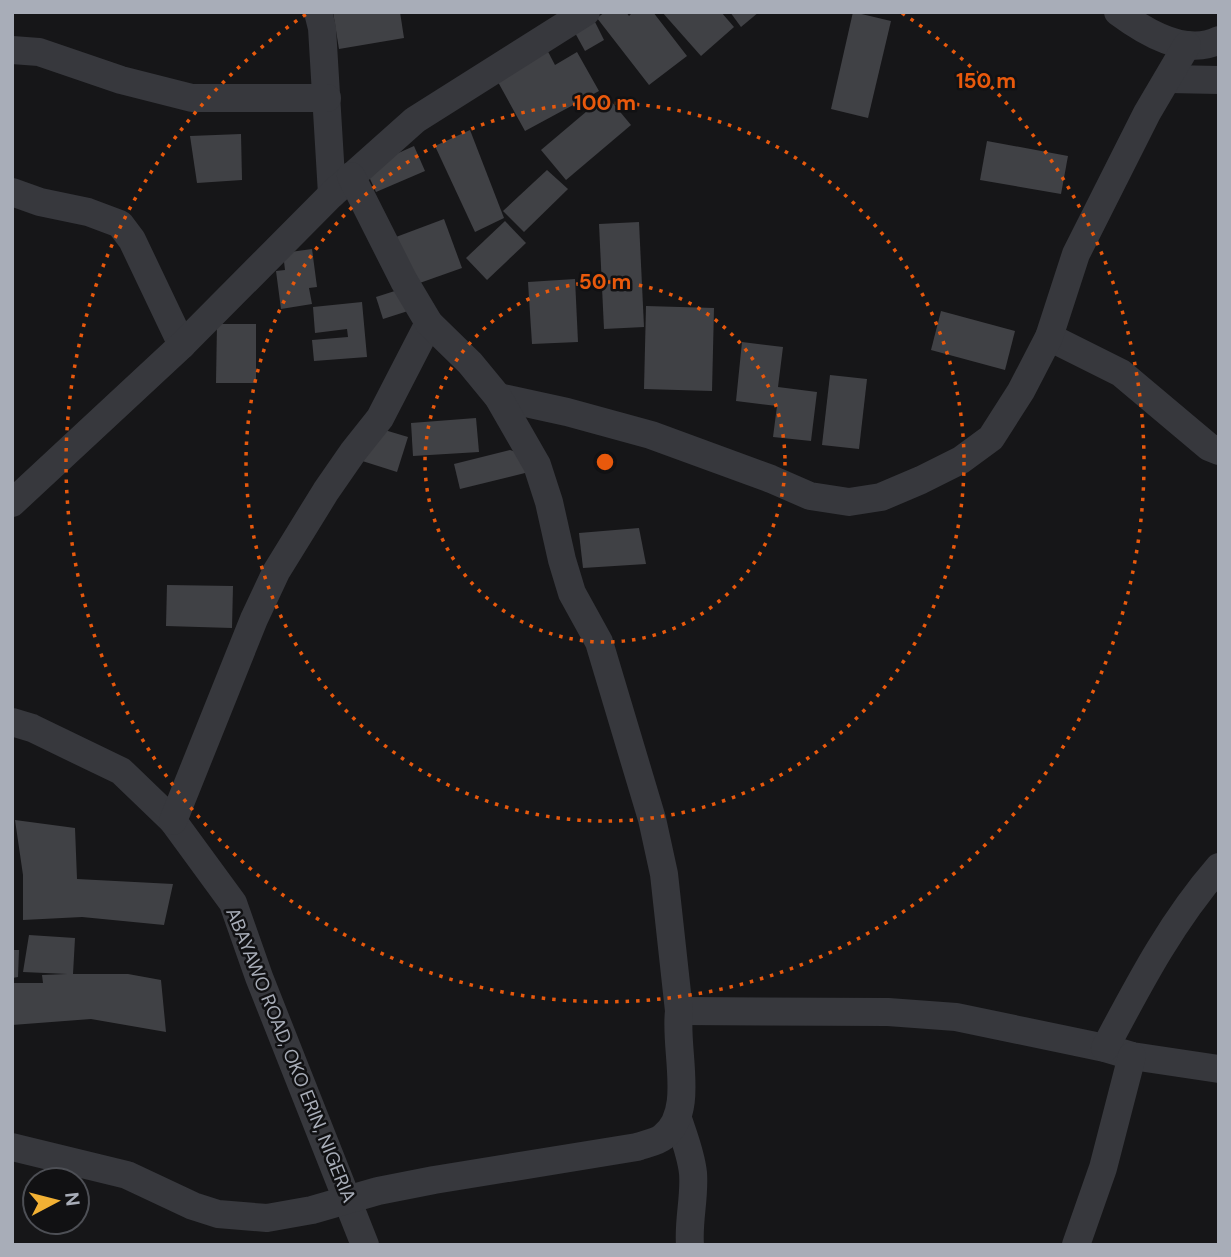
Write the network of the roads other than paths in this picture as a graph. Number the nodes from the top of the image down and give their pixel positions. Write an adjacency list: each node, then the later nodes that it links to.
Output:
1 (318, 12): 9 (street)
2 (586, 12): 10 (street)
3 (1118, 12): 5 (street)
4 (1219, 40): 5 (street)
5 (1187, 45): 7 (street)
6 (12, 50): 9 (street)
7 (1169, 79): 8 (street); 13 (street)
8 (1219, 80)
9 (327, 98): 10 (street)
10 (341, 185): 12 (street); 14 (street)
11 (12, 192): 14 (street)
12 (429, 323): 15 (street); 19 (street)
13 (1048, 337): 15 (street); 16 (street)
14 (182, 345): 17 (street)
15 (498, 397): 21 (street)
16 (1219, 451)
17 (12, 503)
18 (12, 722): 19 (street, ABAYAWO ROAD, OKO ERIN, NIGERIA)
19 (173, 821): 27 (street, ABAYAWO ROAD, OKO ERIN, NIGERIA)
20 (1219, 867): 22 (street)
21 (679, 1011): 22 (street); 25 (street)
22 (1105, 1048): 23 (street)
23 (1132, 1056): 24 (street); 30 (street)
24 (1219, 1069)
25 (678, 1119): 27 (street); 29 (street)
26 (12, 1147): 27 (street)
27 (349, 1200): 28 (street, ABAYAWO ROAD, OKO ERIN, NIGERIA)
28 (365, 1245)
29 (690, 1245)
30 (1076, 1245)

